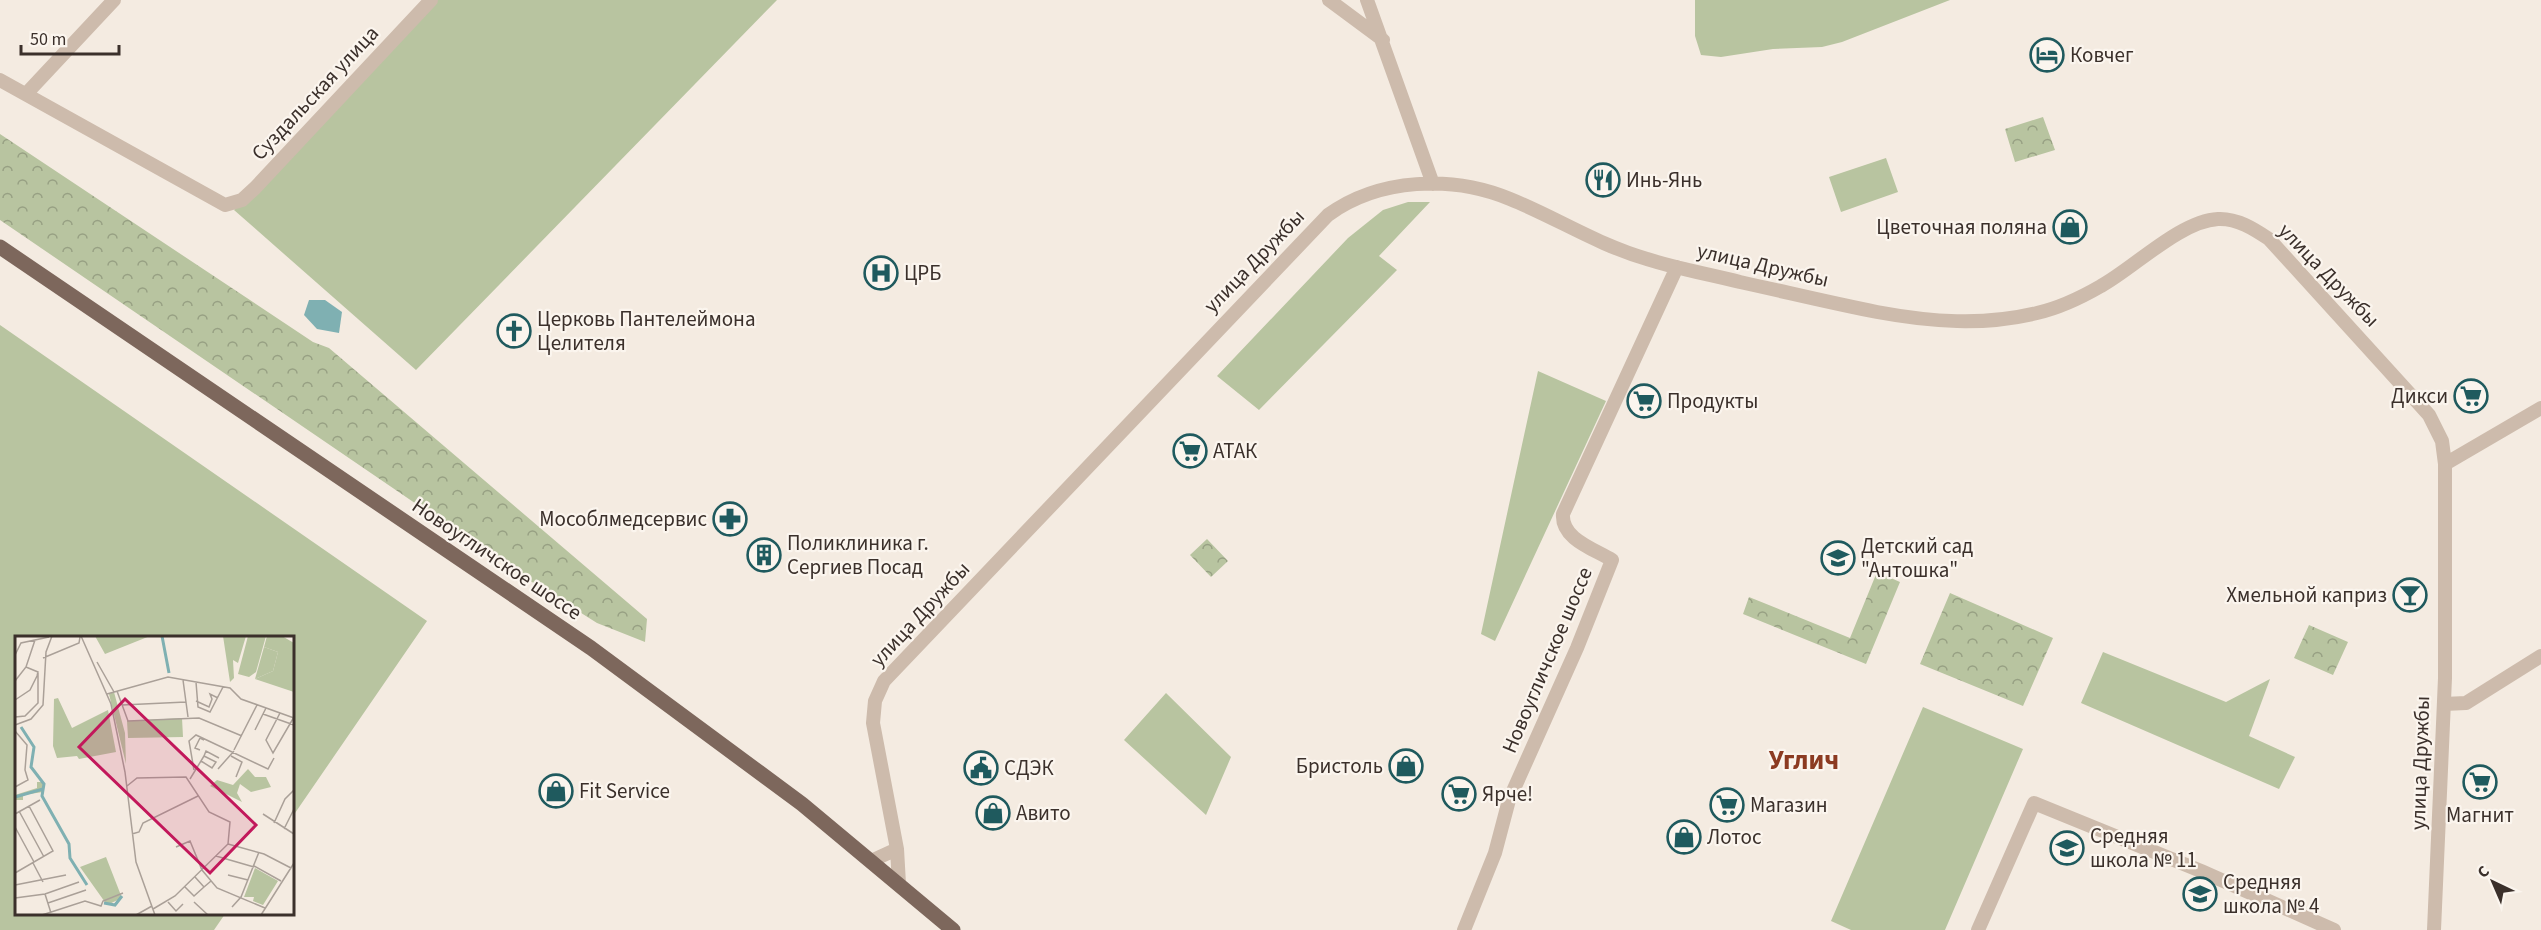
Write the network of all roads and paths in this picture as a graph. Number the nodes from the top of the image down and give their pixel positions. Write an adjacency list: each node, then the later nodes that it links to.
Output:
1 (114, 0): 7 (street)
2 (431, 0): 7 (street, Суздальская улица)
3 (1329, 0): 5 (street)
4 (1367, 0): 5 (street)
5 (1384, 42): 8 (street)
6 (0, 80): 7 (street)
7 (26, 94)
8 (1433, 184): 10 (street, улица Дружбы); 15 (street, улица Дружбы)
9 (0, 247): 16 (main road, Новоугличское шоссе)
10 (1677, 267): 12 (street, улица Дружбы); 19 (street, Новоугличское шоссе)
11 (2541, 408): 12 (street)
12 (2445, 464): 14 (street, улица Дружбы)
13 (2536, 659): 14 (street)
14 (2444, 704): 22 (street, улица Дружбы)
15 (897, 849): 16 (street); 17 (street, улица Дружбы)
16 (872, 861): 17 (main road, Новоугличское шоссе)
17 (899, 884): 18 (main road, Новоугличское шоссе)
18 (953, 930)
19 (1464, 930)
20 (1978, 930): 21 (street)
21 (2334, 930)
22 (2434, 930)

